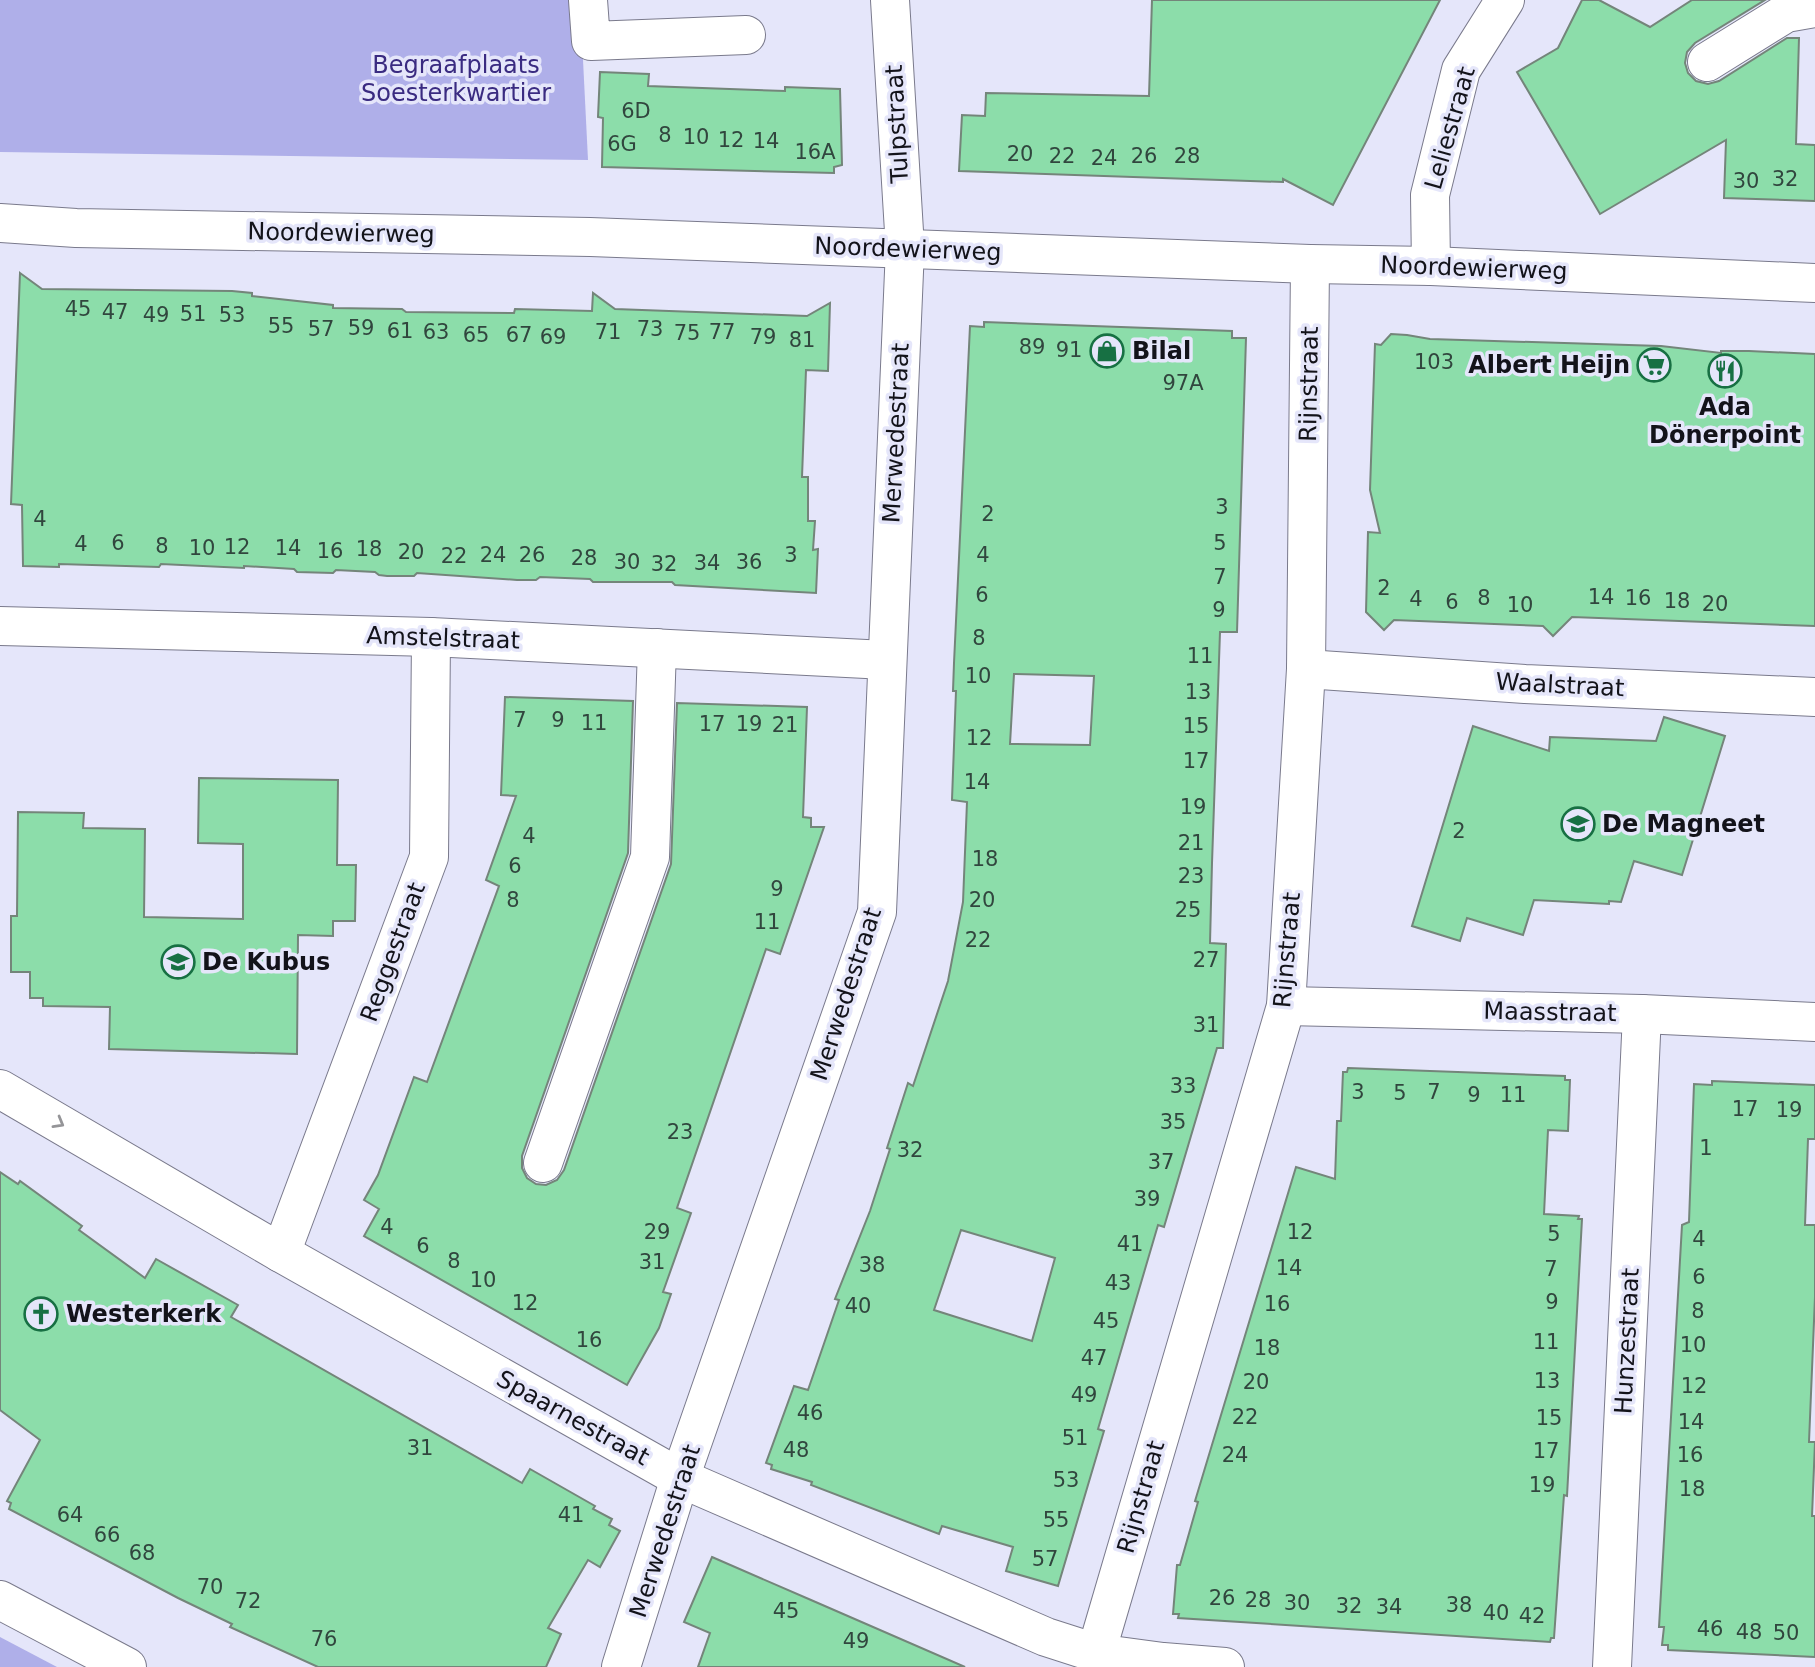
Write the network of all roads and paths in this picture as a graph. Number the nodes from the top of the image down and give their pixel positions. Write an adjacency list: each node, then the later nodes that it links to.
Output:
1 (588, 0): 5 (street)
2 (890, 0): 8 (street, Tulpstraat)
3 (1505, 0): 10 (street, Leliestraat)
4 (1815, 8): 6 (street)
5 (746, 35)
6 (1707, 62)
7 (0, 223): 8 (street, Noordewierweg)
8 (905, 248): 9 (street, Noordewierweg); 15 (street, Merwedestraat)
9 (1310, 264): 10 (street, Noordewierweg); 16 (street, Rijnstraat)
10 (1431, 266): 11 (street, Noordewierweg)
11 (1815, 283)
12 (0, 625): 13 (street, Amstelstraat)
13 (431, 637): 14 (street, Amstelstraat); 23 (street, Reggestraat)
14 (657, 648): 15 (street, Amstelstraat); 22 (street)
15 (886, 660): 24 (street, Merwedestraat)
16 (1306, 668): 17 (street, Waalstraat); 18 (street, Rijnstraat)
17 (1815, 697)
18 (1286, 1006): 19 (street, Maasstraat); 26 (street, Rijnstraat)
19 (1642, 1014): 20 (street, Maasstraat); 30 (street, Hunzestraat)
20 (1815, 1021)
21 (0, 1089): 23 (street, Spaarnestraat, one-way to 23)
22 (543, 1163)
23 (281, 1253): 24 (street, Spaarnestraat)
24 (680, 1479): 26 (street, Spaarnestraat); 28 (street, Merwedestraat)
25 (0, 1600): 27 (street)
26 (1096, 1653): 29 (street, Spaarnestraat)
27 (127, 1667)
28 (621, 1667)
29 (1225, 1667)
30 (1612, 1667)

